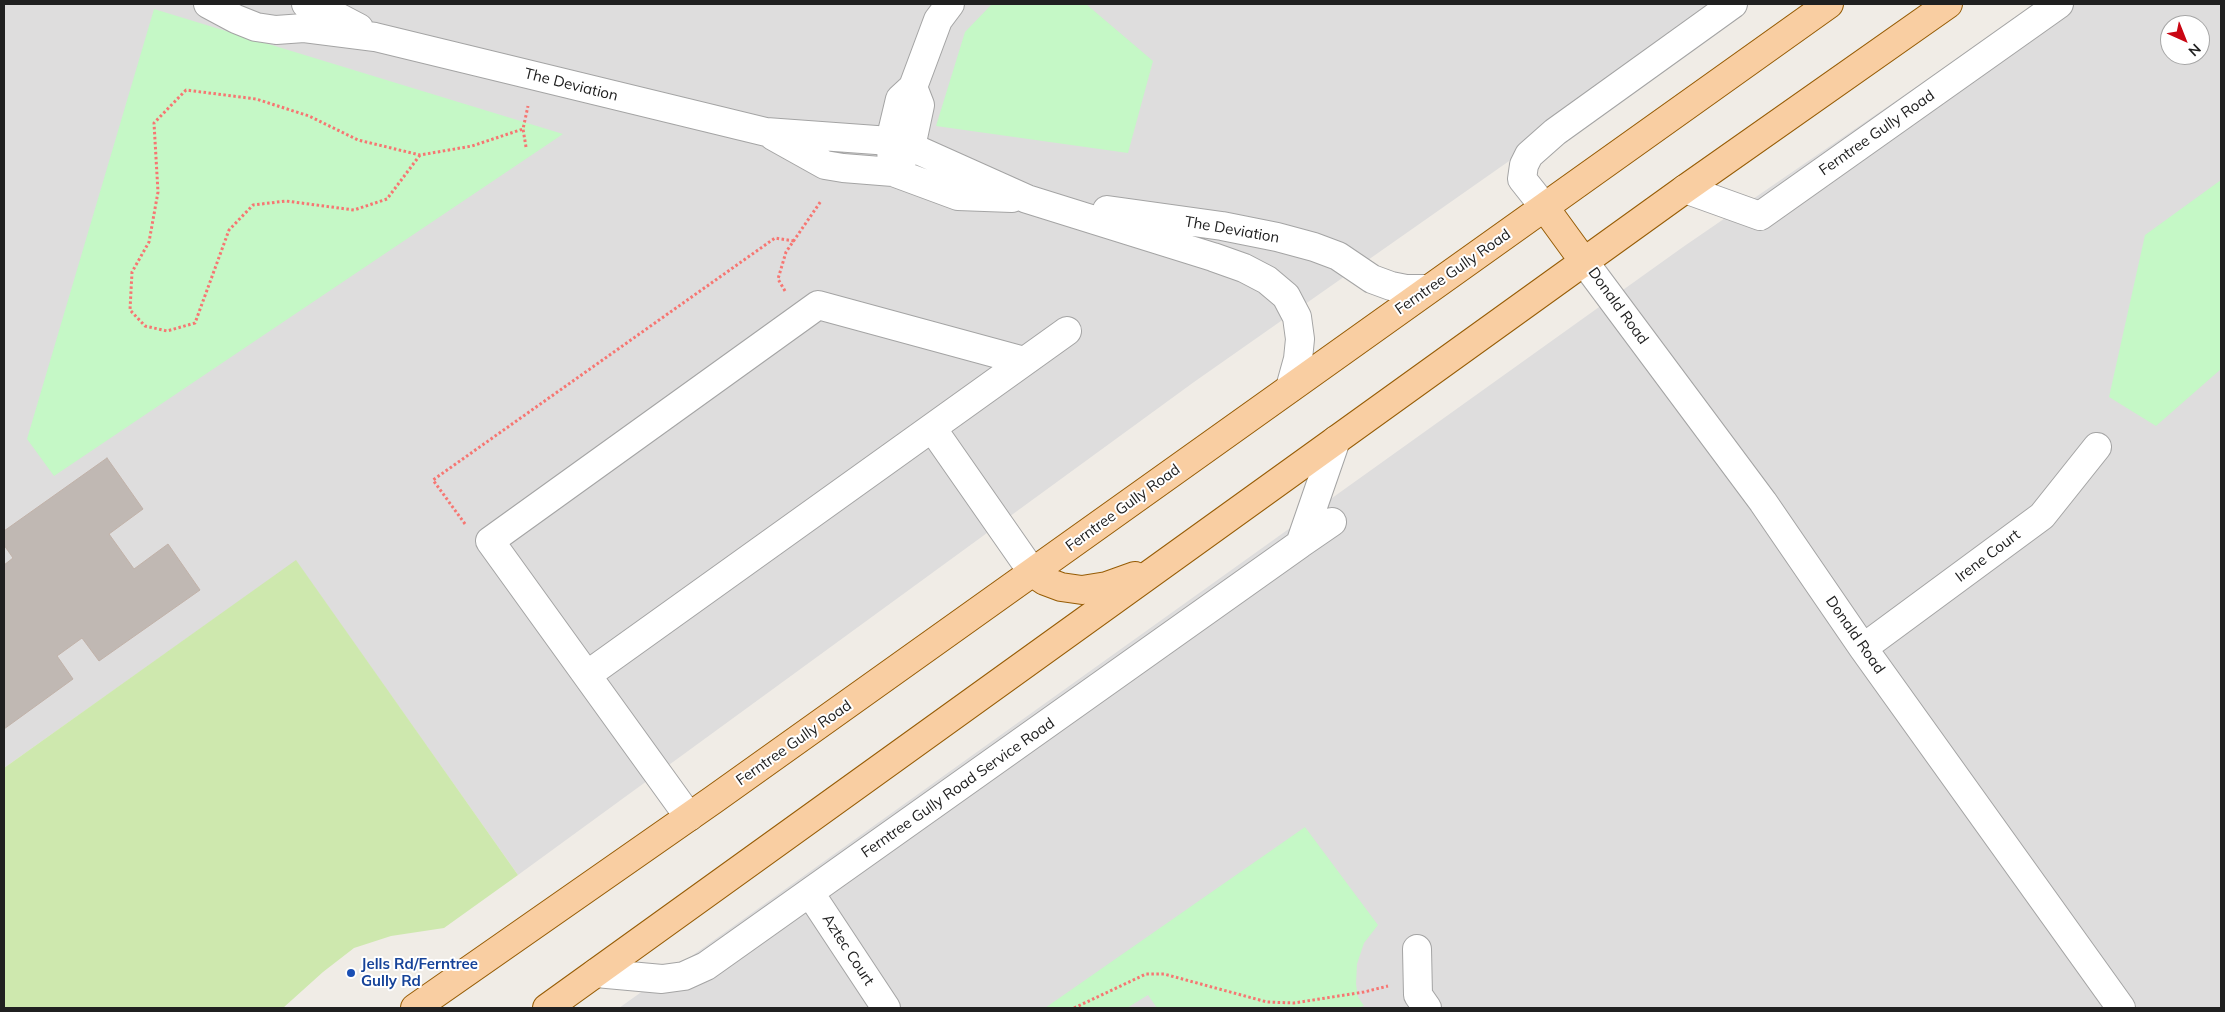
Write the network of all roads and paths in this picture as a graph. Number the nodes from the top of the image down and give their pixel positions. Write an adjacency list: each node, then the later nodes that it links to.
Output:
1 (208, 4): 8 (street, The Deviation)
2 (306, 4): 8 (street, The Deviation)
3 (950, 4): 12 (street)
4 (1733, 4): 19 (street)
5 (1829, 4): 19 (main road, Ferntree Gully Road)
6 (1948, 4): 16 (main road)
7 (2059, 4): 16 (street, Ferntree Gully Road)
8 (375, 37): 9 (street, The Deviation)
9 (535, 76): 10 (path); 11 (street, The Deviation)
10 (522, 129): 13 (path); 14 (path)
11 (766, 132): 12 (street, The Deviation); 15 (street, The Deviation)
12 (901, 144): 15 (street); 17 (street, The Deviation)
13 (526, 147)
14 (420, 155): 14 (path)
15 (893, 172): 17 (street, The Deviation)
16 (1685, 189): 21 (main road)
17 (1027, 199): 22 (street, The Deviation); 26 (street, The Deviation)
18 (821, 201): 20 (path)
19 (1545, 208): 21 (main road); 22 (main road, Ferntree Gully Road)
20 (794, 241): 23 (path); 31 (path)
21 (1586, 263): 28 (main road); 35 (street, Donald Road)
22 (1427, 289): 26 (main road, Ferntree Gully Road)
23 (800, 318): 25 (street); 31 (street)
24 (1067, 331): 25 (street)
25 (1024, 361): 27 (street)
26 (1290, 388): 34 (main road, Ferntree Gully Road)
27 (932, 428): 34 (street); 36 (street)
28 (1336, 440): 32 (street); 33 (main road)
29 (2097, 447): 35 (street, Irene Court)
30 (1332, 522): 32 (street, Ferntree Gully Road Service Road)
31 (490, 541): 36 (street)
32 (1300, 544): 38 (street, Ferntree Gully Road Service Road)
33 (1160, 567): 34 (main road); 40 (main road)
34 (1033, 573): 37 (main road, Ferntree Gully Road)
35 (1863, 648): 47 (street, Donald Road)
36 (587, 675): 37 (street)
37 (689, 817): 42 (main road, Ferntree Gully Road)
38 (810, 893): 40 (street, Ferntree Gully Road Service Road); 44 (street, Aztec Court)
39 (1417, 950): 41 (street)
40 (596, 973): 43 (main road)
41 (1417, 978): 45 (path); 46 (street)
42 (416, 1008)
43 (547, 1008)
44 (886, 1008)
45 (1074, 1008)
46 (1427, 1008)
47 (2122, 1008)

